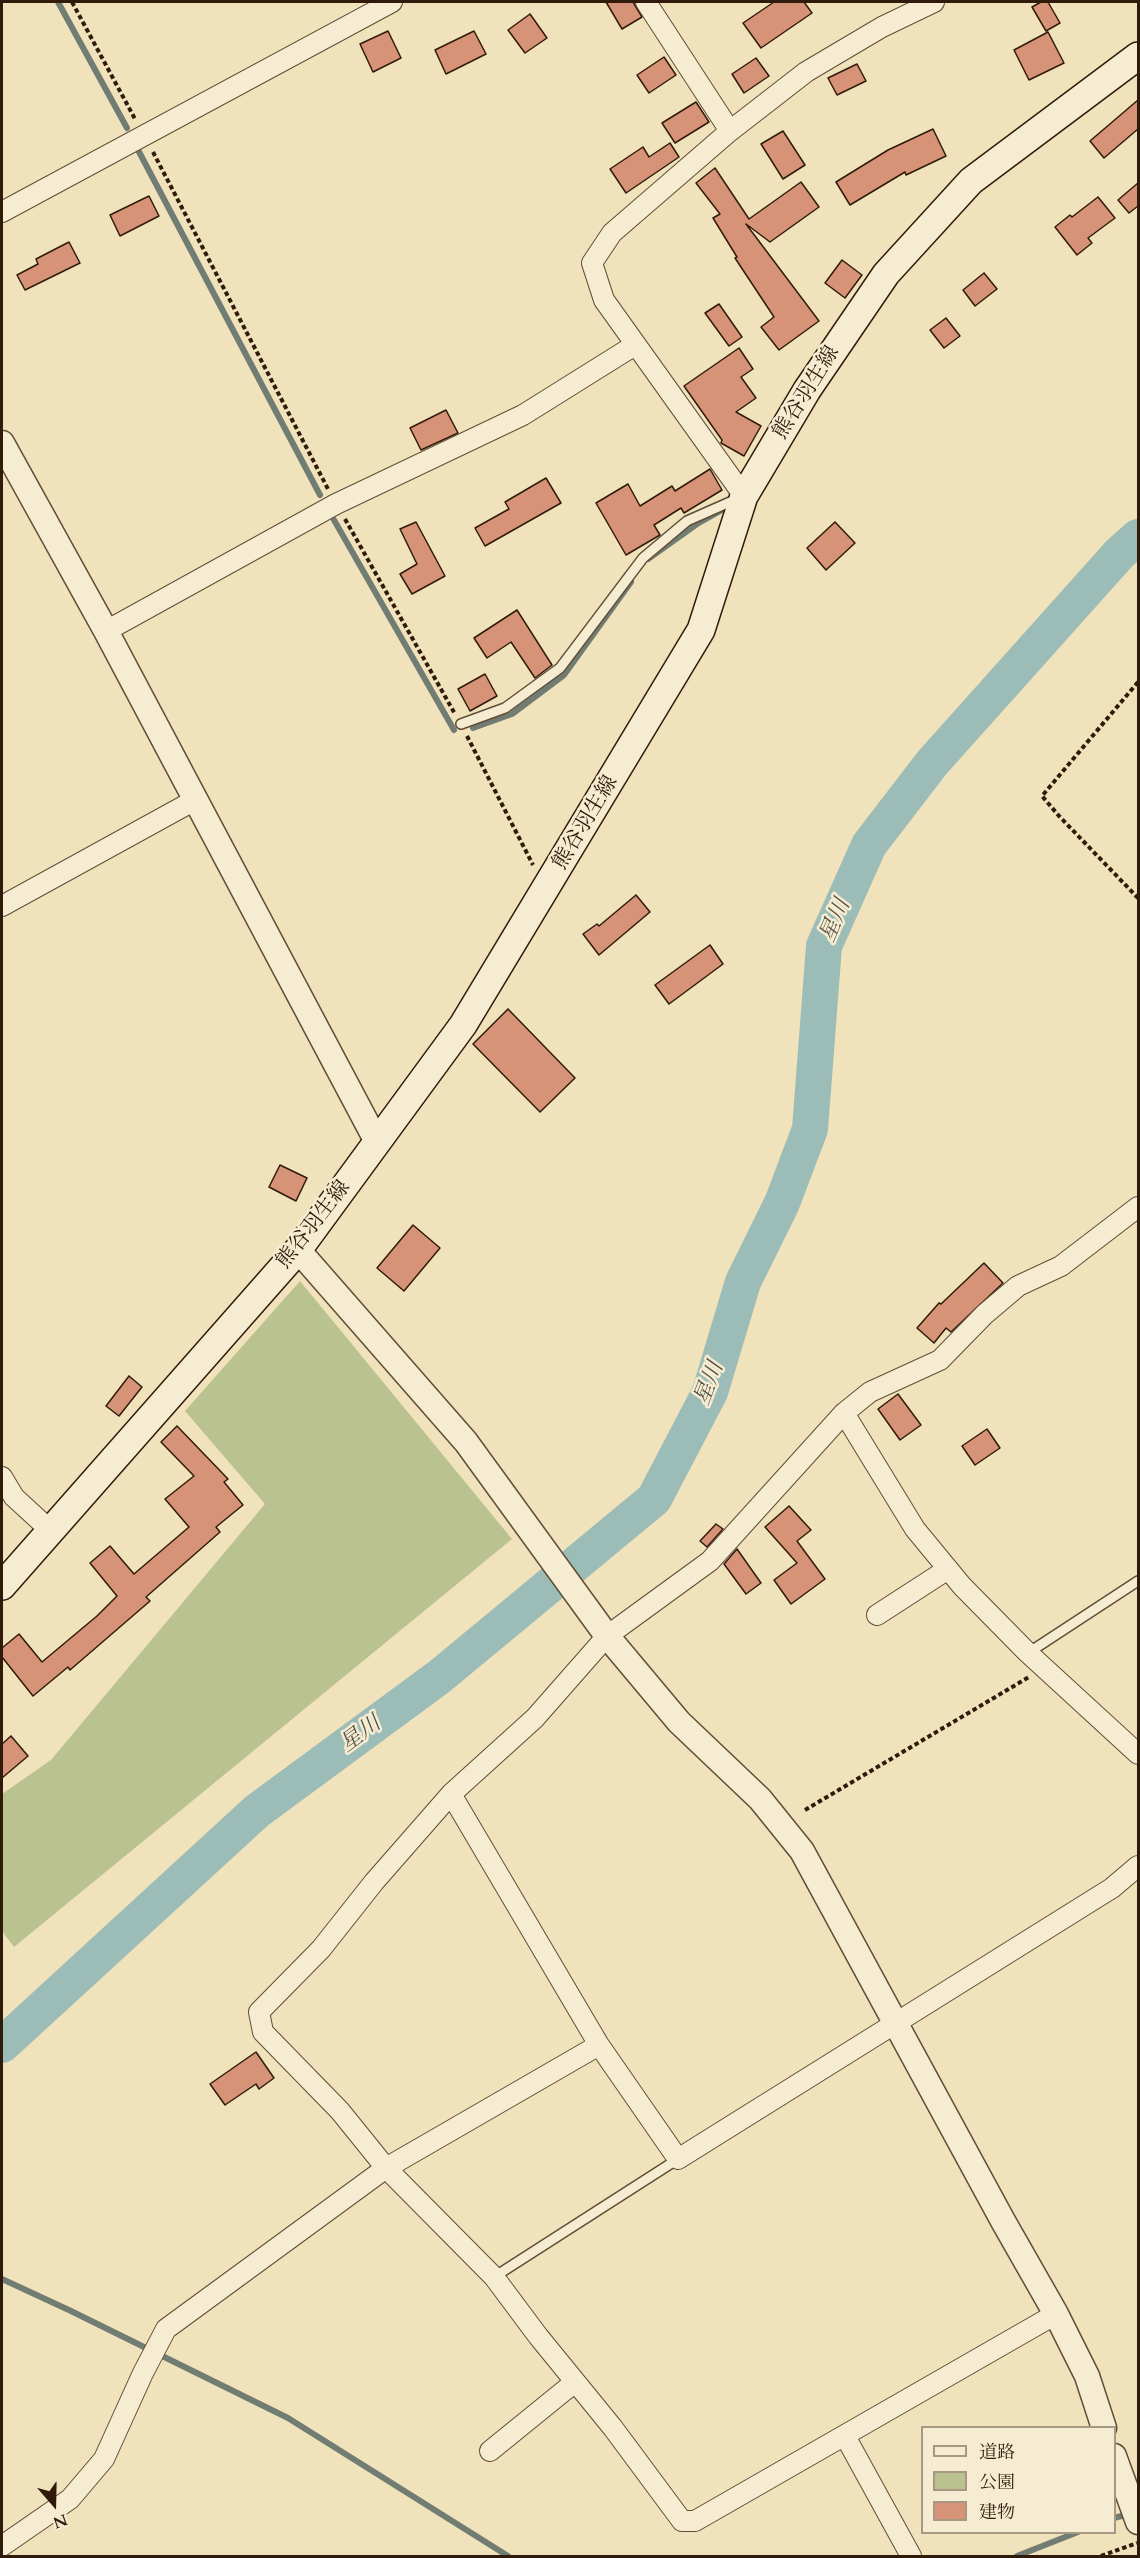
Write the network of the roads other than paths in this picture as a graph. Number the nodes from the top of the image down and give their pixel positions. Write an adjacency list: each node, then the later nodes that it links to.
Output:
1 (392, 2): 6 (street)
2 (646, 2): 5 (street)
3 (934, 2): 5 (street)
4 (1138, 56): 9 (main road, 熊谷羽生線)
5 (730, 131): 7 (street)
6 (2, 213)
7 (635, 345): 9 (street); 10 (street)
8 (2, 443): 10 (street)
9 (744, 496): 11 (lane); 14 (main road, 熊谷羽生線)
10 (106, 631): 12 (street)
11 (461, 724)
12 (195, 800): 13 (street); 14 (street)
13 (2, 906)
14 (377, 1142): 16 (main road, 熊谷羽生線)
15 (1138, 1207): 17 (street)
16 (298, 1250): 19 (main road, 熊谷羽生線); 24 (street)
17 (844, 1413): 20 (street); 24 (street)
18 (2, 1477): 19 (street)
19 (51, 1531): 22 (main road, 熊谷羽生線)
20 (948, 1569): 23 (street); 25 (street)
21 (1138, 1581): 25 (lane)
22 (2, 1586)
23 (878, 1615)
24 (601, 1628): 27 (street); 29 (street)
25 (1028, 1653): 26 (street)
26 (1138, 1754)
27 (451, 1794): 30 (street); 32 (street)
28 (1138, 1866): 29 (street)
29 (896, 2023): 31 (street); 34 (street)
30 (599, 2045): 31 (street); 32 (street)
31 (678, 2159): 33 (lane)
32 (386, 2168): 33 (street); 41 (street)
33 (494, 2277): 35 (street)
34 (1056, 2314): 36 (street); 37 (street)
35 (575, 2382): 37 (street); 38 (street)
36 (1104, 2426)
37 (845, 2436): 42 (street)
38 (490, 2451)
39 (1116, 2461): 40 (street)
40 (1138, 2522)
41 (2, 2546)
42 (911, 2556)

